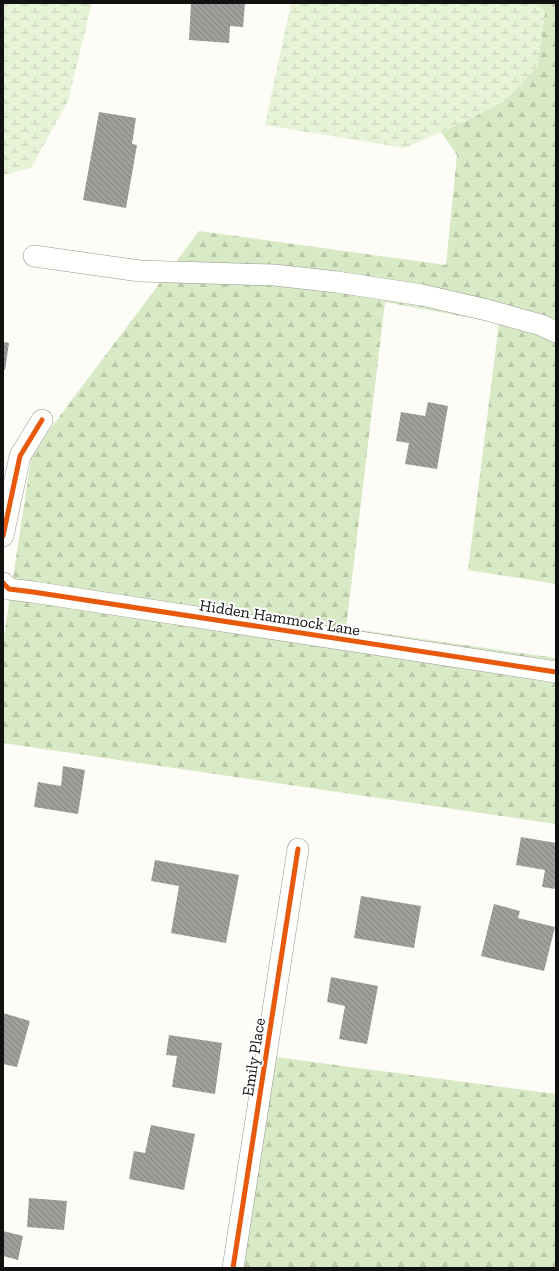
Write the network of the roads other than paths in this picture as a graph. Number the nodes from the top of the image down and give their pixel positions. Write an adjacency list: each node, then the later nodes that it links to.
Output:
1 (34, 256): 2 (street)
2 (556, 332)
3 (42, 420): 4 (street)
4 (3, 536)
5 (3, 583): 6 (street, Hidden Hammock Lane)
6 (556, 672)
7 (298, 850): 8 (street, Emily Place)
8 (233, 1268)

